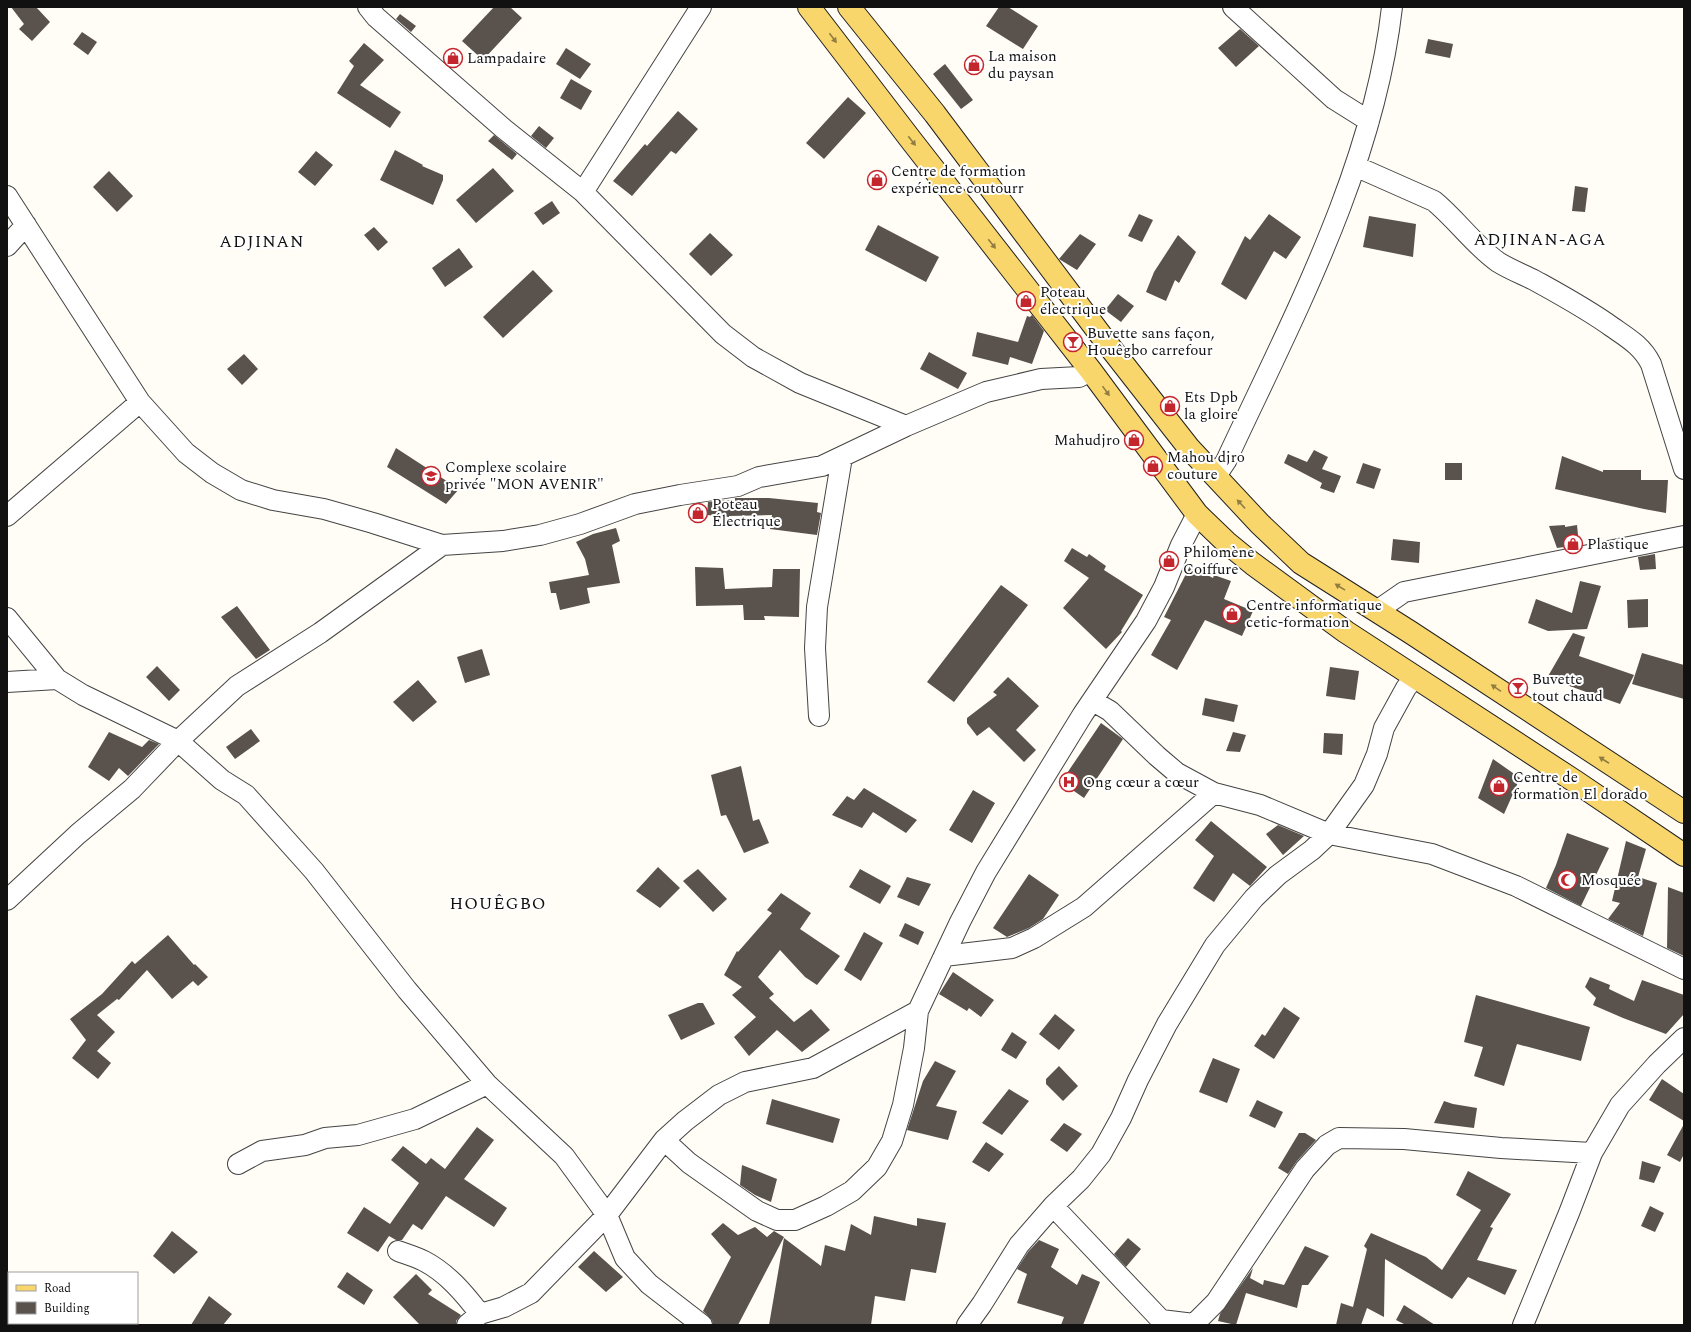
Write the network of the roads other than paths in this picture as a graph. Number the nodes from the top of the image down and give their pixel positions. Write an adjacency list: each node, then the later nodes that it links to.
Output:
1 (368, 7): 9 (street)
2 (702, 7): 9 (street)
3 (809, 7): 13 (main road, one-way to 13)
4 (850, 7): 18 (main road)
5 (1233, 7): 7 (street)
6 (1392, 7): 7 (street)
7 (1369, 121): 8 (street)
8 (1355, 166): 17 (street); 18 (street)
9 (583, 192): 15 (street)
10 (7, 196): 11 (street)
11 (26, 225): 12 (street); 14 (street)
12 (7, 246)
13 (1091, 371): 15 (street); 19 (main road, one-way to 19)
14 (140, 402): 20 (street); 22 (street)
15 (906, 426): 16 (street)
16 (842, 457): 22 (street); 29 (street)
17 (1684, 469)
18 (1216, 476): 23 (main road, one-way to 18)
19 (1197, 514): 25 (main road); 28 (street)
20 (7, 516)
21 (1684, 536): 23 (street)
22 (442, 545): 30 (street)
23 (1378, 610): 32 (main road, one-way to 23)
24 (7, 618): 26 (street)
25 (1414, 678): 33 (street); 34 (main road)
26 (57, 679): 27 (street); 30 (street)
27 (7, 682)
28 (1093, 701): 31 (street); 36 (street)
29 (818, 716)
30 (178, 741): 35 (street); 40 (street)
31 (1214, 793): 33 (street); 36 (street)
32 (1684, 812)
33 (1329, 834): 37 (street); 44 (street)
34 (1684, 855)
35 (7, 900)
36 (944, 956): 38 (street)
37 (1684, 969)
38 (918, 1011): 41 (street); 41 (street)
39 (1684, 1038): 42 (street)
40 (487, 1084): 43 (street); 45 (street)
41 (664, 1140): 45 (street)
42 (1592, 1153): 51 (street); 52 (street)
43 (238, 1164)
44 (1053, 1206): 48 (street); 50 (street)
45 (607, 1215): 47 (street); 49 (street)
46 (398, 1251): 47 (street)
47 (474, 1319)
48 (1159, 1323): 51 (street)
49 (702, 1325)
50 (967, 1325)
51 (1194, 1325)
52 (1523, 1325)

